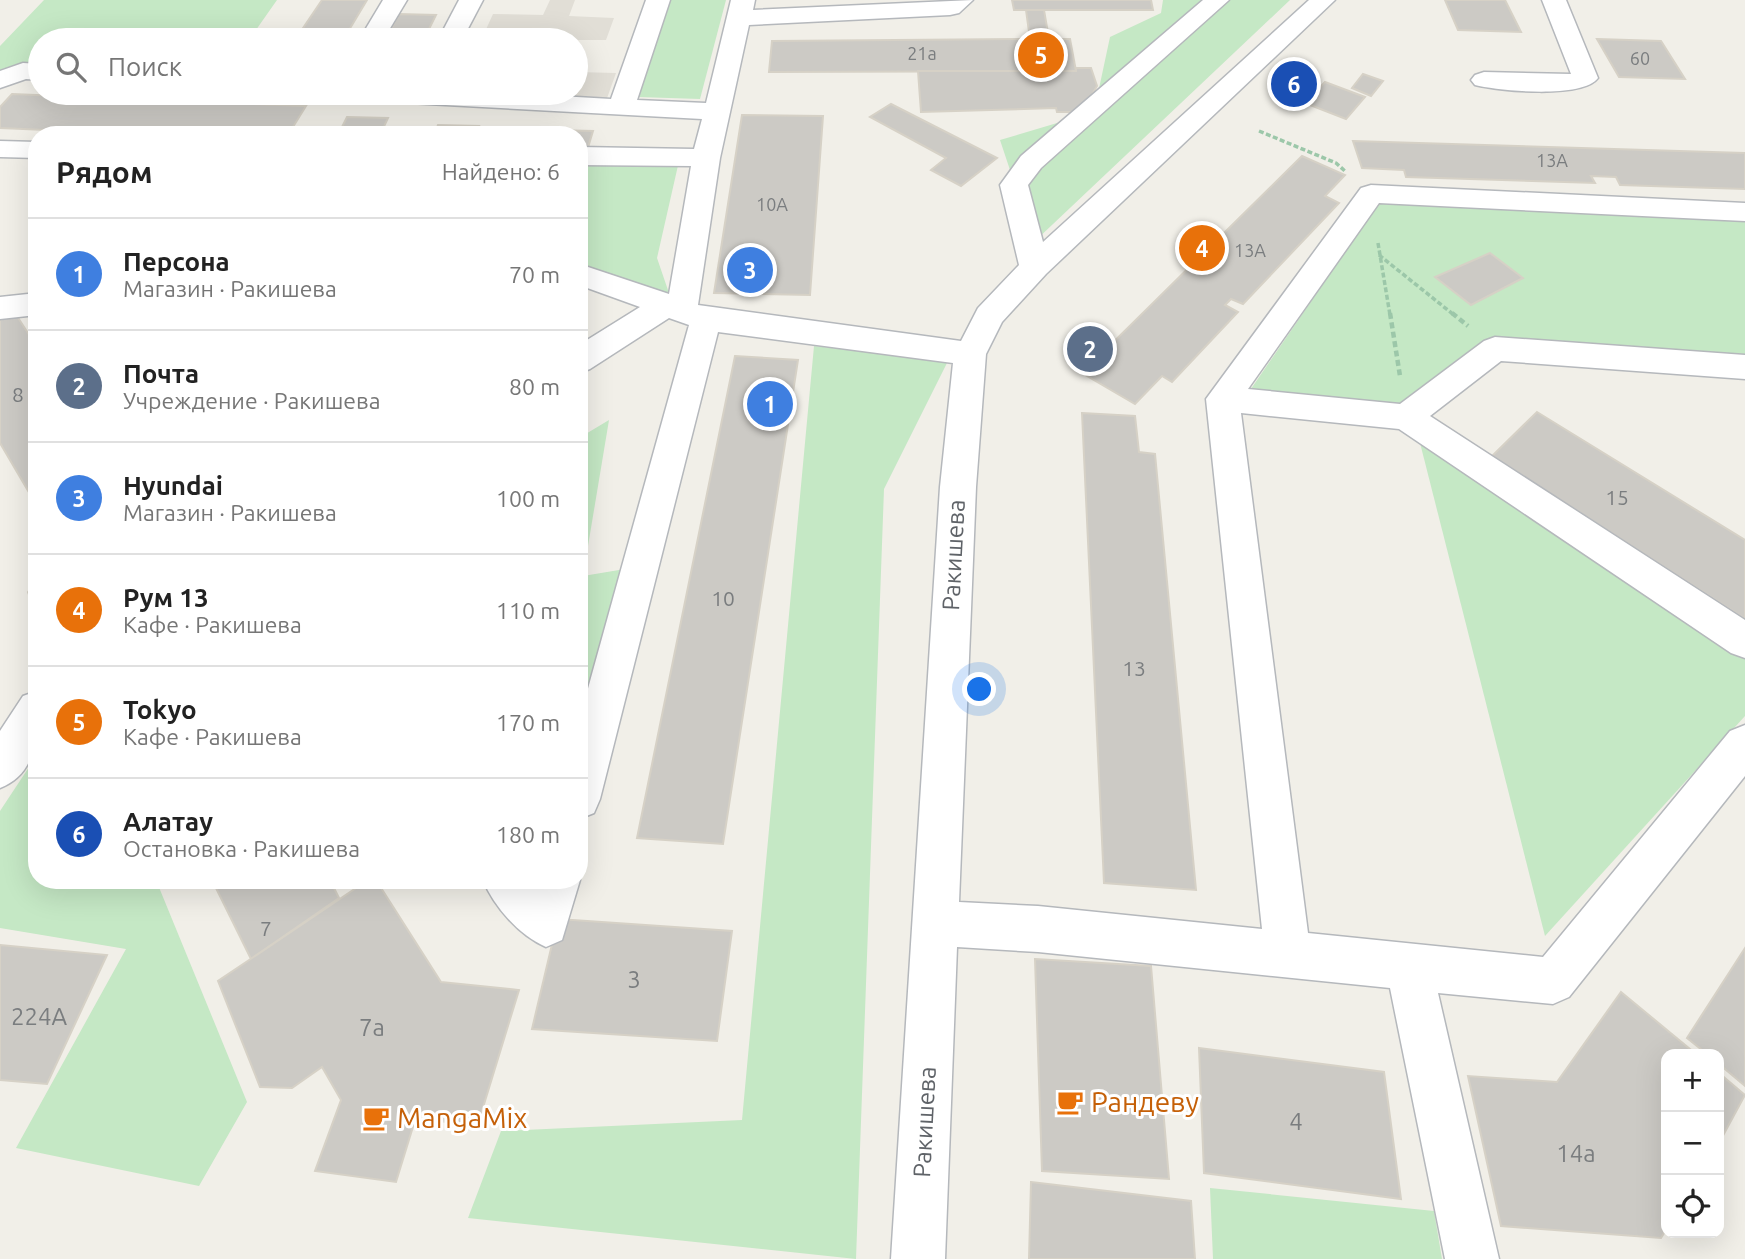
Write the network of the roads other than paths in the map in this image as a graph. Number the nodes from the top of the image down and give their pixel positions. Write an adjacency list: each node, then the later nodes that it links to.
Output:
1 (395, 0): 10 (street)
2 (471, 0): 11 (street)
3 (658, 0): 16 (street)
4 (961, 0): 8 (street)
5 (1217, 0): 23 (street)
6 (1323, 0): 23 (street, Ракишева)
7 (1554, 0): 14 (street)
8 (859, 6): 9 (street)
9 (741, 9): 17 (street)
10 (378, 28)
11 (456, 28)
12 (28, 71): 13 (street)
13 (0, 80)
14 (1484, 80)
15 (588, 105): 16 (street)
16 (621, 107): 17 (street)
17 (717, 112): 21 (street)
18 (0, 149): 19 (street)
19 (28, 150)
20 (588, 156): 21 (street)
21 (706, 158): 27 (street)
22 (1745, 212): 31 (street)
23 (1035, 267): 28 (street, Ракишева)
24 (588, 277): 27 (street)
25 (28, 305): 26 (street)
26 (0, 308)
27 (685, 312): 28 (street); 29 (street); 38 (street)
28 (970, 354): 42 (street, Ракишева)
29 (588, 357)
30 (1745, 367): 32 (street)
31 (1223, 399): 32 (street); 43 (street)
32 (1406, 417): 33 (street)
33 (1745, 641)
34 (28, 714): 36 (street)
35 (28, 723): 39 (street)
36 (0, 730)
37 (1745, 744): 44 (street)
38 (588, 758)
39 (0, 768)
40 (513, 889): 41 (street)
41 (556, 889)
42 (935, 923): 43 (street); 45 (street, Ракишева)
43 (1288, 954): 44 (street)
44 (1409, 967): 46 (street)
45 (918, 1259)
46 (1472, 1259)

